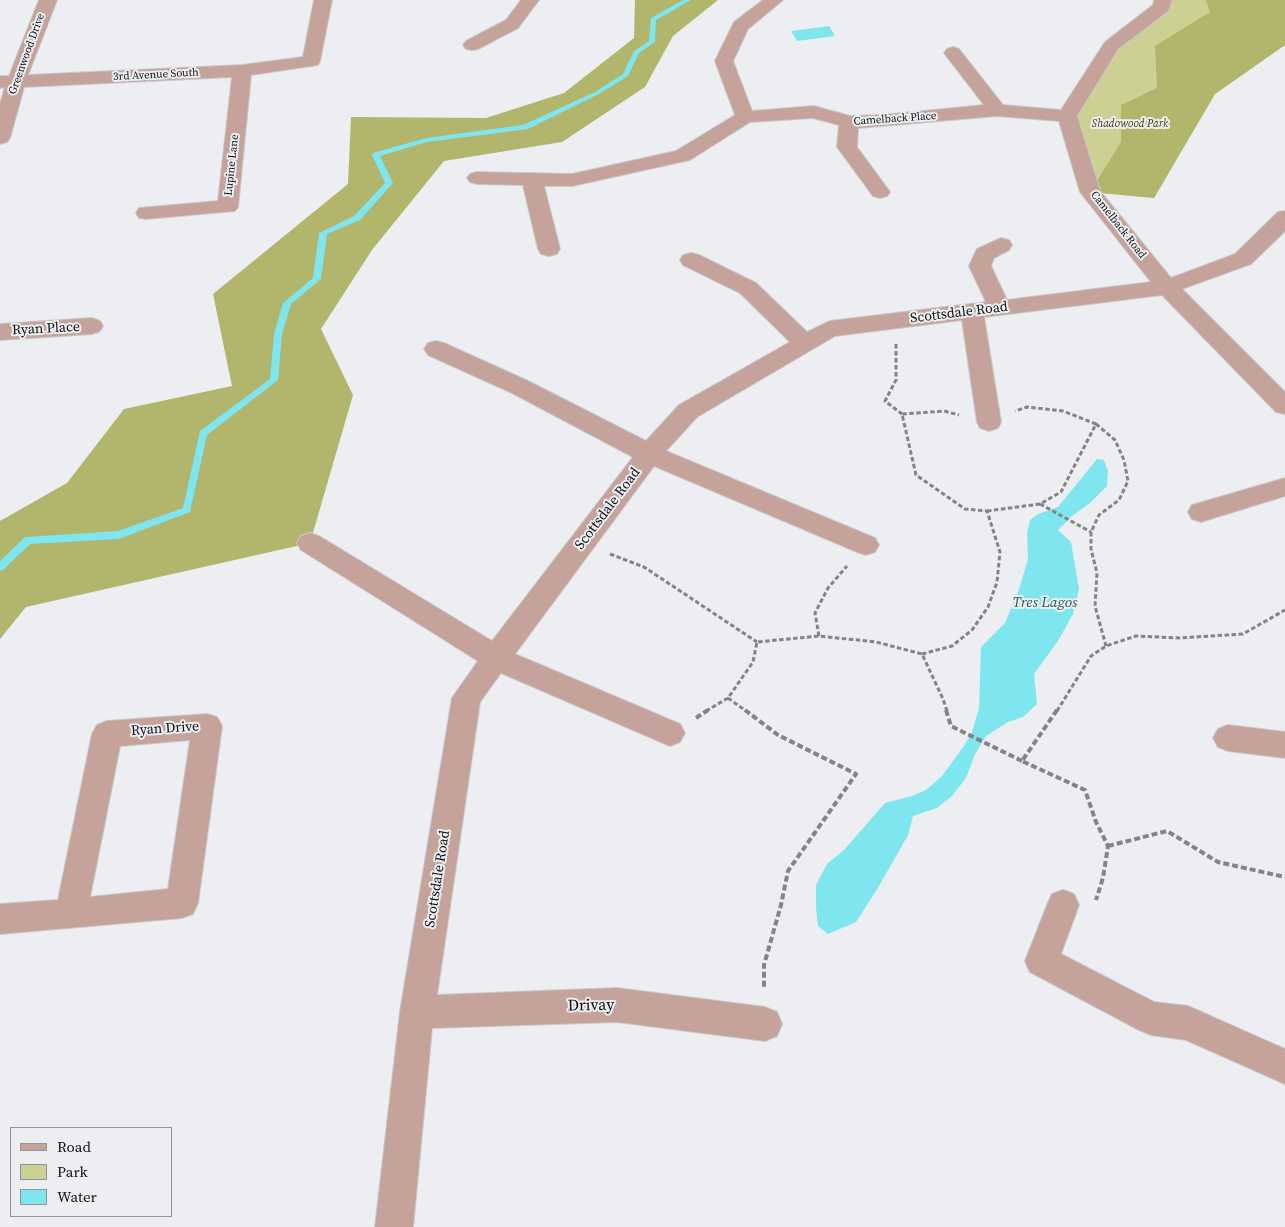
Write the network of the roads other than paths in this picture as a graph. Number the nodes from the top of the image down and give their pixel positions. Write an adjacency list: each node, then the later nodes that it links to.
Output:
1 (48, 0): 9 (street, Greenwood Drive)
2 (323, 0): 8 (street, 3rd Avenue South)
3 (530, 0): 6 (street)
4 (774, 0): 12 (street)
5 (1163, 0): 11 (street)
6 (472, 44)
7 (953, 53): 10 (street)
8 (242, 71): 9 (street, 3rd Avenue South); 18 (street, Lupine Lane)
9 (8, 81): 14 (street, Greenwood Drive)
10 (997, 110): 11 (street, Camelback Place); 13 (street, Camelback Place)
11 (1067, 116): 23 (street, Camelback Road)
12 (746, 117): 13 (street, Camelback Place); 16 (street)
13 (849, 122): 17 (street)
14 (0, 138)
15 (477, 178): 16 (street)
16 (532, 179): 21 (street)
17 (880, 192)
18 (146, 214)
19 (1285, 217): 23 (street, Scottsdale Road)
20 (1001, 244): 24 (street)
21 (549, 249)
22 (691, 260): 28 (street)
23 (1167, 287): 24 (street, Scottsdale Road); 30 (street, Camelback Road)
24 (1000, 308): 25 (street, Scottsdale Road)
25 (972, 311): 28 (street, Scottsdale Road); 31 (street)
26 (92, 326): 27 (street, Ryan Place)
27 (0, 332)
28 (805, 343): 32 (street, Scottsdale Road)
29 (436, 349): 32 (street)
30 (1285, 406)
31 (989, 422)
32 (649, 454): 36 (street); 37 (street, Scottsdale Road)
33 (1285, 487): 34 (street)
34 (1202, 512)
35 (310, 542): 37 (street)
36 (866, 545)
37 (496, 658): 38 (street); 44 (street, Scottsdale Road)
38 (670, 733)
39 (1228, 738): 40 (street)
40 (1285, 745)
41 (1063, 905): 46 (street)
42 (71, 914): 42 (street, Ryan Drive); 43 (street, Ryan Drive)
43 (0, 920)
44 (417, 1012): 45 (street, Drivay); 47 (street, Scottsdale Road)
45 (765, 1024)
46 (1285, 1067)
47 (394, 1227)

